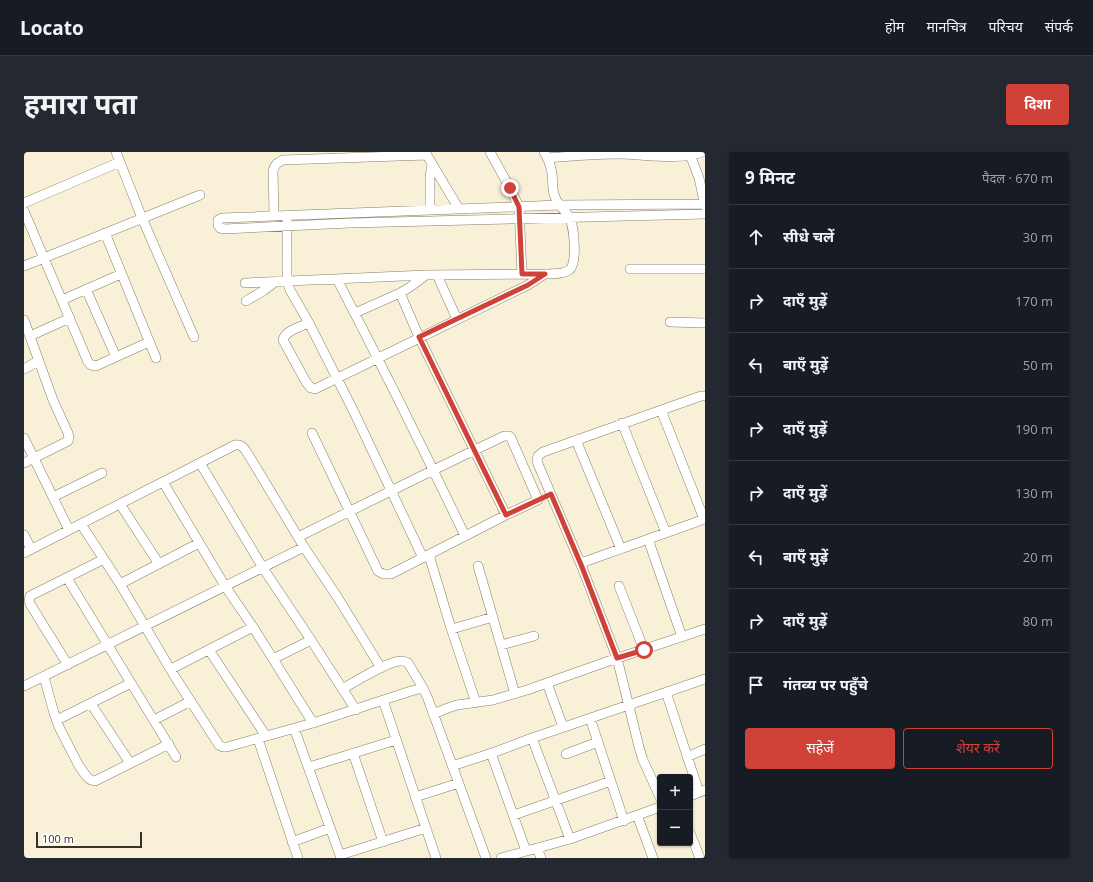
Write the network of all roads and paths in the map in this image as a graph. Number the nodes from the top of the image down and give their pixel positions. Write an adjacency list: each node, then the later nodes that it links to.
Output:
1 (116, 152): 12 (street)
2 (336, 152): 11 (street)
3 (490, 152): 18 (street)
4 (702, 152): 9 (street)
5 (596, 153): 8 (street); 10 (street)
6 (376, 154): 7 (street); 11 (street)
7 (426, 154): 13 (street)
8 (643, 154): 9 (street)
9 (690, 154): 17 (street)
10 (546, 155): 16 (street)
11 (326, 159): 23 (street)
12 (120, 162): 15 (street); 25 (street)
13 (432, 164): 19 (street); 20 (street)
14 (200, 195): 25 (street)
15 (24, 203)
16 (560, 205): 17 (street); 18 (street); 26 (street)
17 (705, 205)
18 (519, 207): 19 (street); 27 (street)
19 (459, 209): 20 (street)
20 (430, 210): 24 (street)
21 (24, 211): 30 (street)
22 (705, 214): 26 (street)
23 (274, 215): 24 (street); 28 (street)
24 (287, 215): 28 (street)
25 (142, 218): 29 (street); 55 (street)
26 (569, 218): 27 (street); 36 (street)
27 (520, 219): 28 (street); 35 (street)
28 (287, 226): 40 (street)
29 (104, 233): 30 (street); 34 (street)
30 (44, 258): 31 (street); 45 (street)
31 (24, 266)
32 (630, 269): 33 (street)
33 (705, 269)
34 (121, 274): 43 (street); 57 (street)
35 (522, 274): 36 (street); 38 (street)
36 (545, 274): 49 (street)
37 (426, 275): 38 (street); 39 (street); 44 (street)
38 (437, 275): 49 (street)
39 (337, 279): 40 (street); 47 (street)
40 (287, 281): 41 (street); 53 (street)
41 (275, 282): 42 (street); 46 (street)
42 (245, 283)
43 (86, 289): 45 (street); 58 (street)
44 (400, 293): 47 (street); 56 (street)
45 (62, 300): 48 (street)
46 (246, 301)
47 (355, 314): 60 (street)
48 (70, 318): 54 (street); 58 (street)
49 (458, 319): 56 (street)
50 (24, 320): 54 (street)
51 (670, 322): 52 (street)
52 (705, 322)
53 (309, 323): 63 (street); 63 (street)
54 (30, 336): 61 (street)
55 (194, 337)
56 (419, 337): 60 (street); 70 (street)
57 (149, 342): 58 (street); 59 (street)
58 (116, 357)
59 (156, 358)
60 (378, 358): 63 (street); 74 (street)
61 (38, 361): 62 (street); 71 (street)
62 (24, 369)
63 (337, 378): 77 (street)
64 (705, 396): 65 (street)
65 (661, 410): 66 (street); 84 (street)
66 (622, 423): 69 (street); 87 (street)
67 (312, 433): 82 (street)
68 (24, 438): 71 (street)
69 (576, 440): 78 (street); 94 (street)
70 (474, 450): 74 (street); 80 (street); 83 (street)
71 (34, 458): 72 (street); 79 (street)
72 (24, 463)
73 (200, 463): 76 (street); 90 (street); 101 (street)
74 (434, 470): 77 (street); 89 (street)
75 (102, 473): 79 (street)
76 (163, 482): 81 (street); 92 (street)
77 (392, 491): 82 (street); 96 (street)
78 (551, 494): 80 (street); 98 (street)
79 (53, 497): 86 (street)
80 (538, 500): 83 (street)
81 (120, 504): 85 (street); 99 (street)
82 (349, 512): 90 (street); 96 (street)
83 (506, 515): 89 (street)
84 (704, 519): 87 (street)
85 (81, 524): 86 (street); 97 (street)
86 (68, 530): 95 (street)
87 (666, 533): 91 (street)
88 (24, 535): 95 (street)
89 (465, 536): 96 (street)
90 (298, 537): 93 (street)
91 (648, 539): 94 (street); 112 (street)
92 (199, 543): 99 (street); 104 (street)
93 (304, 547): 101 (street); 121 (street)
94 (622, 549): 98 (street)
95 (27, 551)
96 (426, 556): 109 (street)
97 (104, 559): 102 (street); 103 (street)
98 (580, 563): 118 (street)
99 (159, 564): 103 (street)
100 (478, 566): 106 (street)
101 (263, 568): 104 (street); 113 (street)
102 (67, 578): 114 (street); 120 (street)
103 (120, 584): 107 (street)
104 (225, 586): 107 (street); 108 (street)
105 (619, 586): 117 (street)
106 (493, 617): 109 (street); 115 (street)
107 (145, 626): 114 (street); 122 (street)
108 (253, 627): 116 (street); 119 (street)
109 (452, 629): 134 (street)
110 (704, 631): 112 (street)
111 (534, 636): 115 (street)
112 (682, 637): 117 (street)
113 (311, 640): 119 (street); 129 (street)
114 (108, 645): 120 (street); 125 (street)
115 (501, 646): 131 (street)
116 (209, 650): 122 (street); 145 (street)
117 (644, 650): 118 (street)
118 (617, 658): 126 (street); 136 (street)
119 (273, 659): 142 (street)
120 (68, 665): 123 (street)
121 (381, 668): 128 (street); 129 (street)
122 (171, 669): 133 (street)
123 (44, 677): 127 (street); 140 (street)
124 (705, 678): 130 (street)
125 (131, 683): 135 (street); 141 (street)
126 (547, 683): 131 (street); 143 (street)
127 (24, 686)
128 (423, 688): 132 (street); 138 (street)
129 (342, 689): 137 (street)
130 (666, 692): 136 (street); 155 (street)
131 (515, 694): 134 (street)
132 (383, 700): 137 (street); 147 (street)
133 (191, 701): 141 (street); 145 (street)
134 (476, 703): 138 (street)
135 (90, 704): 140 (street); 156 (street)
136 (629, 705): 139 (street); 161 (street)
137 (356, 710): 142 (street)
138 (433, 714): 157 (street)
139 (590, 718): 143 (street); 148 (street)
140 (57, 720): 156 (street)
141 (154, 720): 149 (street)
142 (313, 723): 144 (street)
143 (563, 727): 146 (street)
144 (294, 728): 145 (street); 158 (street)
145 (262, 737): 173 (street)
146 (532, 738): 152 (street); 164 (street)
147 (396, 740): 151 (street); 163 (street)
148 (598, 742): 153 (street); 159 (street)
149 (169, 744): 154 (street); 156 (street)
150 (705, 749): 155 (street)
151 (353, 753): 158 (street); 174 (street)
152 (491, 753): 157 (street); 166 (street)
153 (566, 754)
154 (176, 757)
155 (687, 757): 162 (street)
156 (130, 763)
157 (452, 766): 160 (street)
158 (309, 767): 169 (street)
159 (611, 781): 164 (street); 168 (street)
160 (458, 784): 163 (street); 182 (street)
161 (657, 790)
162 (698, 793)
163 (415, 797): 170 (street)
164 (556, 801): 166 (street); 171 (street)
165 (657, 808): 167 (street)
166 (514, 815): 176 (street)
167 (638, 815): 168 (street); 179 (street)
168 (624, 820): 171 (street)
169 (330, 828): 173 (street); 178 (street)
170 (426, 828): 174 (street); 181 (street)
171 (570, 839): 175 (street)
172 (693, 839): 177 (street)
173 (292, 842): 180 (street)
174 (383, 842): 178 (street)
175 (537, 848): 176 (street); 184 (street)
176 (526, 851): 183 (street)
177 (702, 856)
178 (340, 857)
179 (650, 857)
180 (298, 858)
181 (436, 858)
182 (486, 858)
183 (501, 858)
184 (541, 858)

